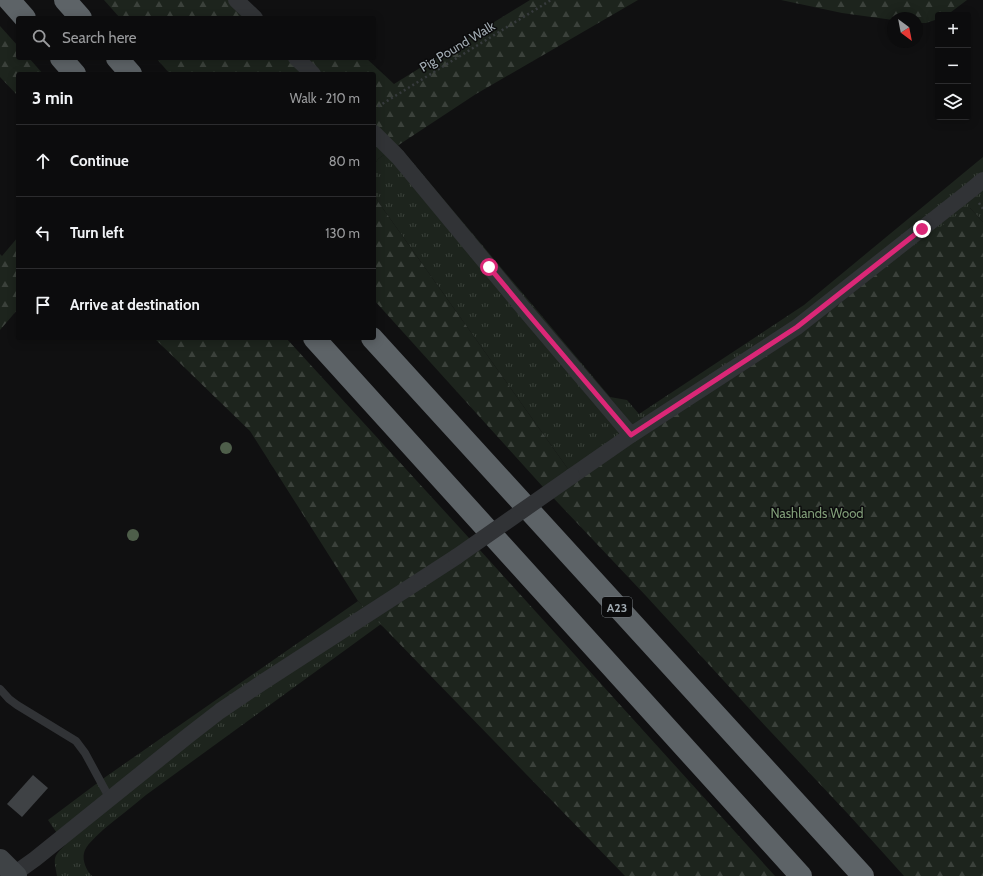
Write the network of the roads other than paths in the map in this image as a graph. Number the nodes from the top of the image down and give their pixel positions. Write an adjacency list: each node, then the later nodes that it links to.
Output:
1 (9, 0): 4 (highway)
2 (65, 0): 5 (highway)
3 (236, 0): 6 (street)
4 (23, 16)
5 (79, 16)
6 (252, 16)
7 (62, 60): 10 (highway)
8 (118, 60): 11 (highway)
9 (298, 60): 12 (street)
10 (73, 72)
11 (129, 72)
12 (311, 72)
13 (376, 135): 17 (street)
14 (983, 180): 17 (street)
15 (316, 340): 21 (highway)
16 (374, 340): 22 (highway, A23)
17 (631, 435): 19 (street, bridge)
18 (0, 689): 19 (lane)
19 (110, 799): 20 (street)
20 (10, 870)
21 (801, 876)
22 (863, 876)

